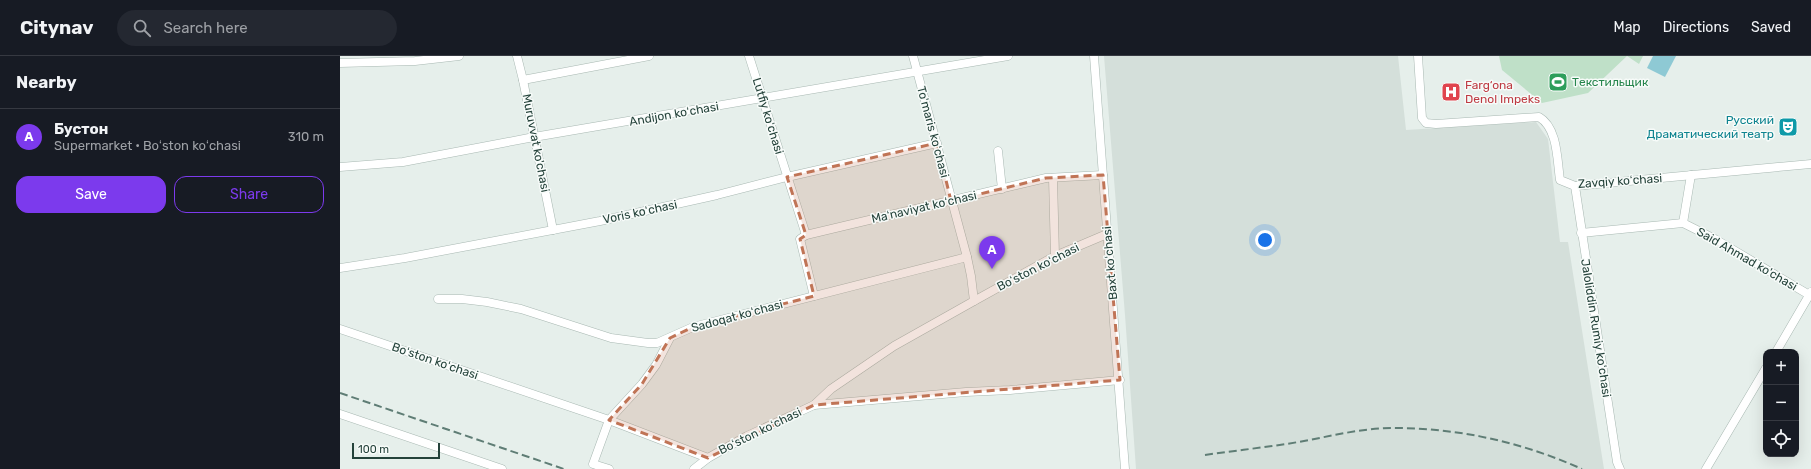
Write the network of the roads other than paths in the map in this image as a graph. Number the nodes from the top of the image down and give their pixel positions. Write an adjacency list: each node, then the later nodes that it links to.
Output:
1 (459, 56): 9 (street)
2 (517, 56): 11 (street, Muruvvat ko'chasi)
3 (649, 56): 11 (street)
4 (749, 56): 12 (street, Lutfiy koʻchasi)
5 (913, 56): 10 (street, Toʻmaris koʻchasi)
6 (1008, 56): 10 (street, Andijon koʻchasi)
7 (1094, 56): 18 (street, Baxt koʻchasi)
8 (1418, 56): 22 (street, Zavqiy koʻchasi)
9 (340, 63)
10 (917, 72): 12 (street, Andijon koʻchasi); 14 (street, Toʻmaris koʻchasi)
11 (523, 80): 13 (street, Muruvvat ko'chasi)
12 (762, 99): 13 (street, Andijon koʻchasi); 20 (street, Lutfiy koʻchasi)
13 (534, 137): 17 (street, Andijon koʻchasi); 26 (street, Muruvvat ko'chasi)
14 (937, 143): 20 (street, Voris koʻchasi); 24 (street, Toʻmaris koʻchasi)
15 (998, 151): 23 (street)
16 (1811, 164): 19 (street, Zavqiy koʻchasi)
17 (340, 168)
18 (1103, 175): 21 (street, Maʻnaviyat koʻchasi); 28 (street, Baxt koʻchasi)
19 (1691, 175): 22 (street, Zavqiy koʻchasi); 25 (street)
20 (787, 177): 26 (street, Voris koʻchasi); 29 (street)
21 (1053, 178): 23 (street, Maʻnaviyat koʻchasi); 30 (street)
22 (1575, 186): 27 (street, Jaloliddin Rumiy koʻchasi)
23 (1002, 189): 24 (street, Maʻnaviyat koʻchasi)
24 (951, 201): 29 (street, Maʻnaviyat koʻchasi); 31 (street, Toʻmaris koʻchasi)
25 (1683, 223): 27 (street); 33 (street, Said Ahmad ko'chasi)
26 (553, 230): 32 (street, Voris koʻchasi)
27 (1581, 233): 50 (street, Jaloliddin Rumiy koʻchasi)
28 (1107, 234): 30 (street, Boʻston koʻchasi); 41 (street, Baxt koʻchasi)
29 (806, 235): 34 (street)
30 (1055, 256): 36 (street, Boʻston koʻchasi)
31 (967, 257): 34 (street, Sadoqat koʻchasi); 36 (street, Toʻmaris koʻchasi)
32 (340, 268)
33 (1811, 294): 39 (street)
34 (814, 296): 38 (street, Sadoqat koʻchasi)
35 (438, 299): 38 (street, Sadoqat koʻchasi)
36 (974, 301): 42 (street, Boʻston koʻchasi)
37 (340, 329): 44 (street, Boʻston koʻchasi)
38 (670, 338): 44 (street)
39 (1778, 349)
40 (1763, 373): 51 (street)
41 (1120, 380): 42 (street); 49 (street, Baxt koʻchasi)
42 (814, 405): 45 (street, Boʻston koʻchasi)
43 (340, 414): 46 (street)
44 (609, 420): 45 (street, Boʻston koʻchasi); 47 (street)
45 (708, 458): 48 (street)
46 (502, 469)
47 (609, 469)
48 (694, 469)
49 (1126, 469)
50 (1620, 469)
51 (1706, 469)

